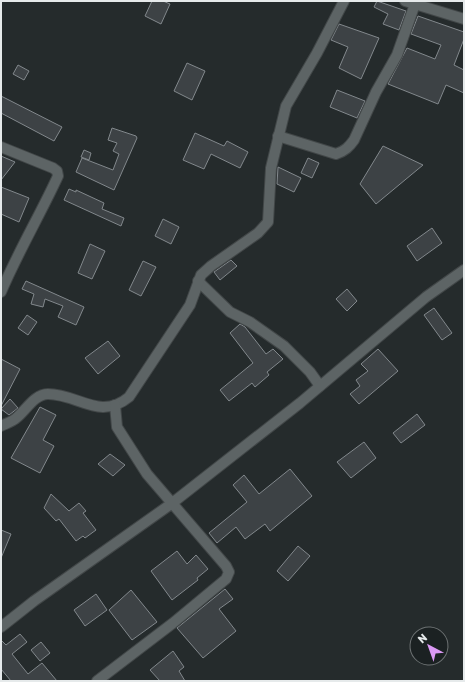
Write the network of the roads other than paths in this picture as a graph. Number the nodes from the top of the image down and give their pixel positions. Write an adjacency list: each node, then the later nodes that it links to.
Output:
1 (344, 1): 4 (street)
2 (410, 2): 3 (street); 4 (street)
3 (464, 19)
4 (278, 136): 7 (street)
5 (1, 147): 8 (street)
6 (464, 270): 9 (street)
7 (198, 281): 9 (street); 10 (street)
8 (1, 292)
9 (320, 386): 12 (street)
10 (115, 406): 11 (street); 12 (street)
11 (1, 426)
12 (172, 504): 13 (street); 14 (street)
13 (1, 627)
14 (97, 681)

